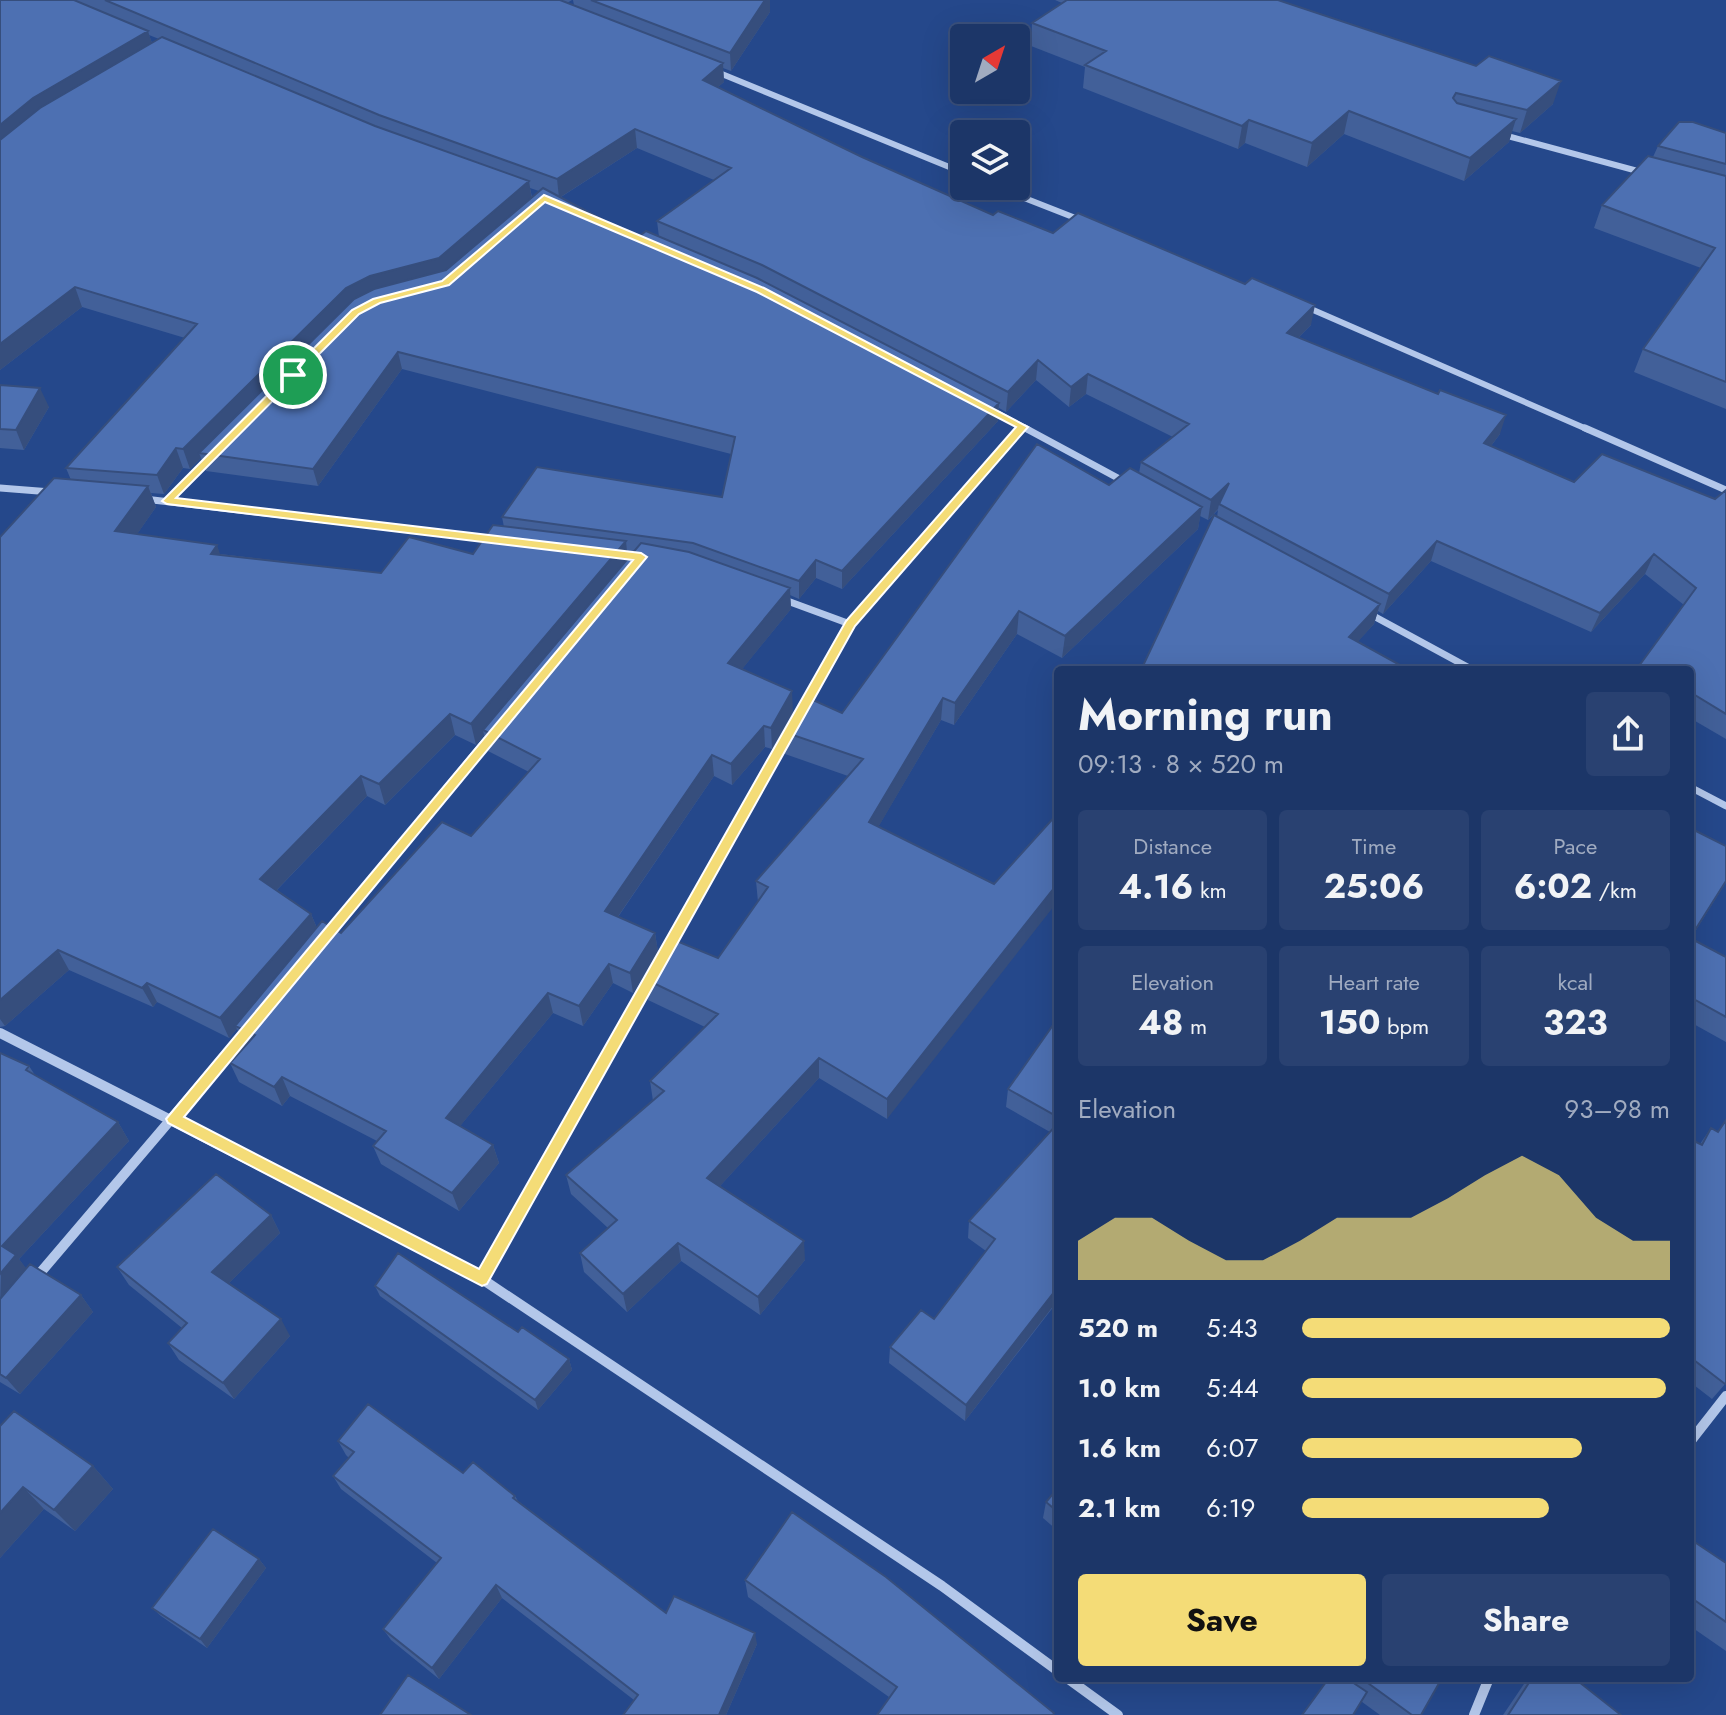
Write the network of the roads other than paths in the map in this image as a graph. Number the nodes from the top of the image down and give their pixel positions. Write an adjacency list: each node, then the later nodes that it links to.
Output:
1 (715, 71): 3 (street)
2 (1498, 133): 4 (street)
3 (950, 167)
4 (1661, 177)
5 (1030, 200): 6 (street)
6 (1098, 227)
7 (1298, 304): 13 (street)
8 (981, 405): 9 (street)
9 (1022, 427): 12 (street); 20 (street)
10 (211, 456): 16 (street)
11 (0, 488): 14 (street)
12 (1135, 488)
13 (1726, 490)
14 (61, 493)
15 (137, 498): 16 (street)
16 (167, 501): 17 (street)
17 (499, 540)
18 (779, 598): 20 (street)
19 (1360, 609): 21 (street)
20 (850, 624): 26 (street)
21 (1466, 666)
22 (502, 722): 25 (street)
23 (1694, 789): 24 (street)
24 (1726, 806)
25 (323, 938)
26 (662, 958)
27 (654, 972): 31 (street)
28 (253, 1023): 30 (street)
29 (0, 1033): 30 (street)
30 (173, 1119): 31 (street); 32 (street)
31 (482, 1279): 35 (street)
32 (31, 1284)
33 (1726, 1396): 34 (street)
34 (1694, 1437)
35 (1054, 1668)
36 (1073, 1682): 38 (street)
37 (1487, 1682): 39 (street)
38 (1118, 1715)
39 (1474, 1715)

